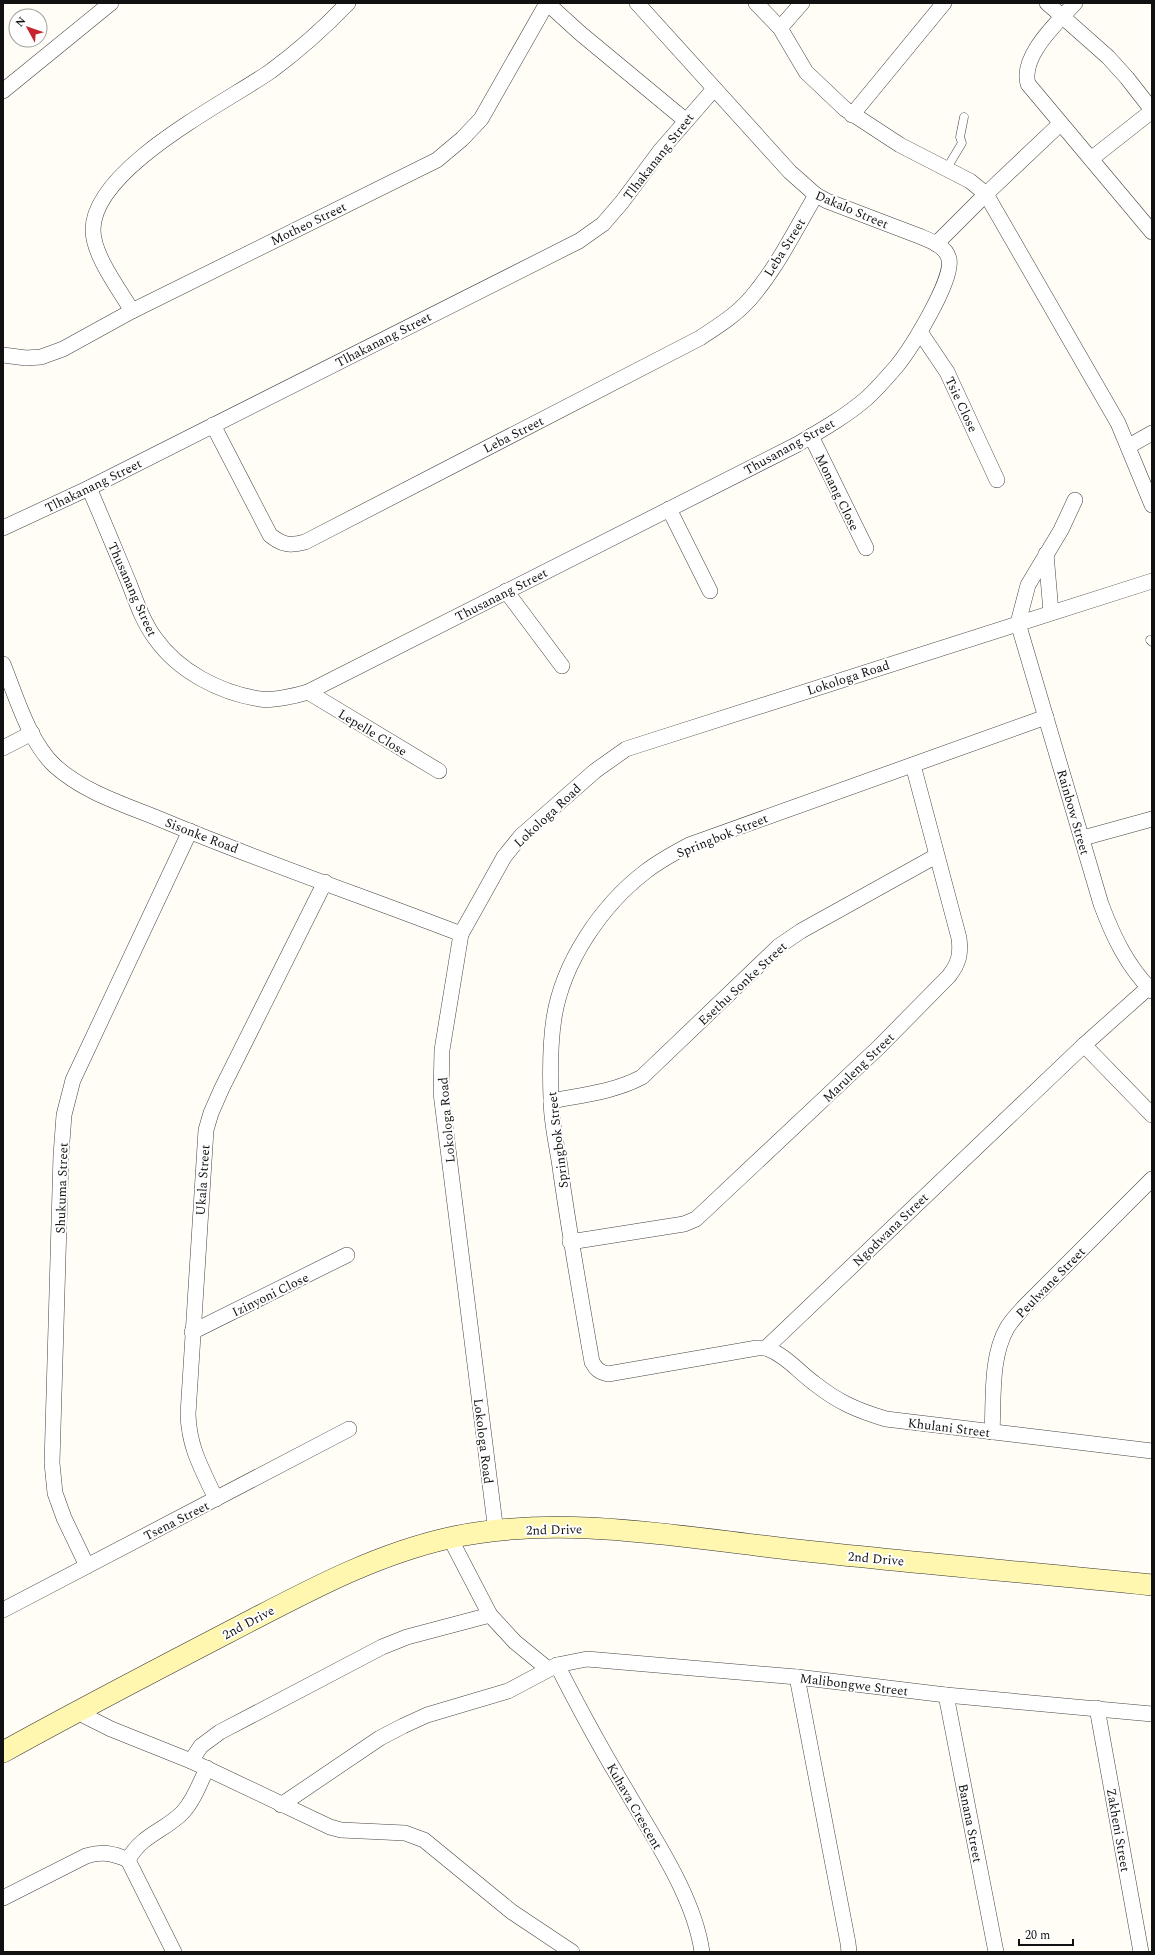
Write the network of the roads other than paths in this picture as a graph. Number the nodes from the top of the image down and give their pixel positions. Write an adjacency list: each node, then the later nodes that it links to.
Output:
1 (111, 3): 13 (street)
2 (348, 3): 26 (street)
3 (547, 3): 17 (street); 26 (street, Motheo Street)
4 (637, 3): 12 (street, Dakalo Street)
5 (756, 3): 11 (street)
6 (802, 3): 11 (street)
7 (944, 3): 15 (street)
8 (1046, 3): 10 (street)
9 (1075, 3): 10 (street)
10 (1063, 16): 14 (street); 18 (street)
11 (780, 28): 15 (street)
12 (714, 88): 17 (street, Tlhakanang Street); 22 (street, Dakalo Street)
13 (3, 91)
14 (1152, 110): 19 (street)
15 (852, 115): 20 (street)
16 (964, 117): 20 (lane)
17 (686, 120): 29 (street, Tlhakanang Street)
18 (1060, 124): 19 (street); 21 (street)
19 (1092, 159): 23 (street)
20 (947, 168): 21 (street)
21 (986, 194): 24 (street); 32 (street)
22 (816, 195): 24 (street, Dakalo Street); 29 (street, Leba Street)
23 (1152, 232)
24 (936, 244): 25 (street, Dakalo Street)
25 (945, 285): 27 (street, Thusanang Street)
26 (132, 311): 28 (street, Motheo Street)
27 (920, 332): 31 (street, Thusanang Street); 33 (street, Tsie Close)
28 (3, 355)
29 (213, 425): 34 (street, Tlhakanang Street)
30 (1152, 433): 32 (street)
31 (811, 436): 37 (street, Thusanang Street); 39 (street, Monang Close)
32 (1129, 446): 36 (street)
33 (997, 480)
34 (89, 488): 38 (street, Tlhakanang Street); 48 (street, Thusanang Street)
35 (1074, 500): 40 (street)
36 (1152, 505)
37 (668, 509): 42 (street); 43 (street, Thusanang Street)
38 (3, 528)
39 (866, 548)
40 (1046, 554): 44 (street); 45 (street)
41 (1152, 581): 44 (street, Lokologa Road)
42 (710, 590)
43 (506, 591): 47 (street); 48 (street, Thusanang Street)
44 (1051, 612): 45 (street, Lokologa Road)
45 (1018, 623): 49 (street, Rainbow Street); 59 (street, Lokologa Road)
46 (3, 664): 50 (street, Sisonke Road)
47 (562, 666)
48 (308, 692): 53 (street, Lepelle Close)
49 (1046, 717): 52 (street, Springbok Street); 56 (street, Rainbow Street)
50 (32, 733): 51 (street); 55 (street, Sisonke Road)
51 (3, 748)
52 (913, 765): 57 (street, Maruleng Street); 62 (street, Springbok Street)
53 (439, 771)
54 (1152, 818): 56 (street)
55 (190, 831): 58 (street, Sisonke Road); 75 (street, Shukuma Street)
56 (1082, 838): 60 (street, Rainbow Street)
57 (936, 856): 62 (street, Esethu Sonke Street); 65 (street, Maruleng Street)
58 (326, 882): 59 (street, Sisonke Road); 67 (street, Ukala Street)
59 (462, 934): 73 (street, Lokologa Road)
60 (1150, 989): 61 (street, Ngodwana Street)
61 (1084, 1045): 63 (street); 68 (street, Ngodwana Street)
62 (551, 1101): 65 (street, Springbok Street)
63 (1152, 1115)
64 (1152, 1179): 70 (street, Peulwane Street)
65 (570, 1242): 68 (street, Springbok Street)
66 (347, 1255): 67 (street, Izinyoni Close)
67 (192, 1332): 72 (street, Ukala Street)
68 (766, 1348): 70 (street, Khulani Street)
69 (349, 1429): 72 (street, Tsena Street)
70 (992, 1432): 71 (street, Khulani Street)
71 (1152, 1451)
72 (216, 1499): 75 (street, Tsena Street)
73 (496, 1532): 74 (street, 2nd Drive); 76 (street, 2nd Drive)
74 (450, 1538): 78 (street); 83 (street, 2nd Drive)
75 (87, 1566): 77 (street, Tsena Street)
76 (1152, 1585)
77 (3, 1610)
78 (490, 1615): 79 (street); 86 (street)
79 (553, 1667): 80 (street, Malibongwe Street); 88 (street, Malibongwe Street); 93 (street, Kuhava Crescent)
80 (797, 1677): 81 (street, Malibongwe Street); 94 (street)
81 (946, 1695): 82 (street, Malibongwe Street); 95 (street, Banana Street)
82 (1097, 1708): 84 (street, Malibongwe Street); 96 (street, Zakheni Street)
83 (77, 1712): 85 (street, 2nd Drive); 86 (street)
84 (1152, 1714)
85 (3, 1752)
86 (191, 1761): 87 (street)
87 (207, 1768): 88 (street); 89 (street)
88 (281, 1804): 92 (street)
89 (128, 1860): 90 (street); 91 (street)
90 (3, 1898)
91 (174, 1952)
92 (572, 1952)
93 (702, 1952)
94 (849, 1952)
95 (996, 1952)
96 (1141, 1952)

